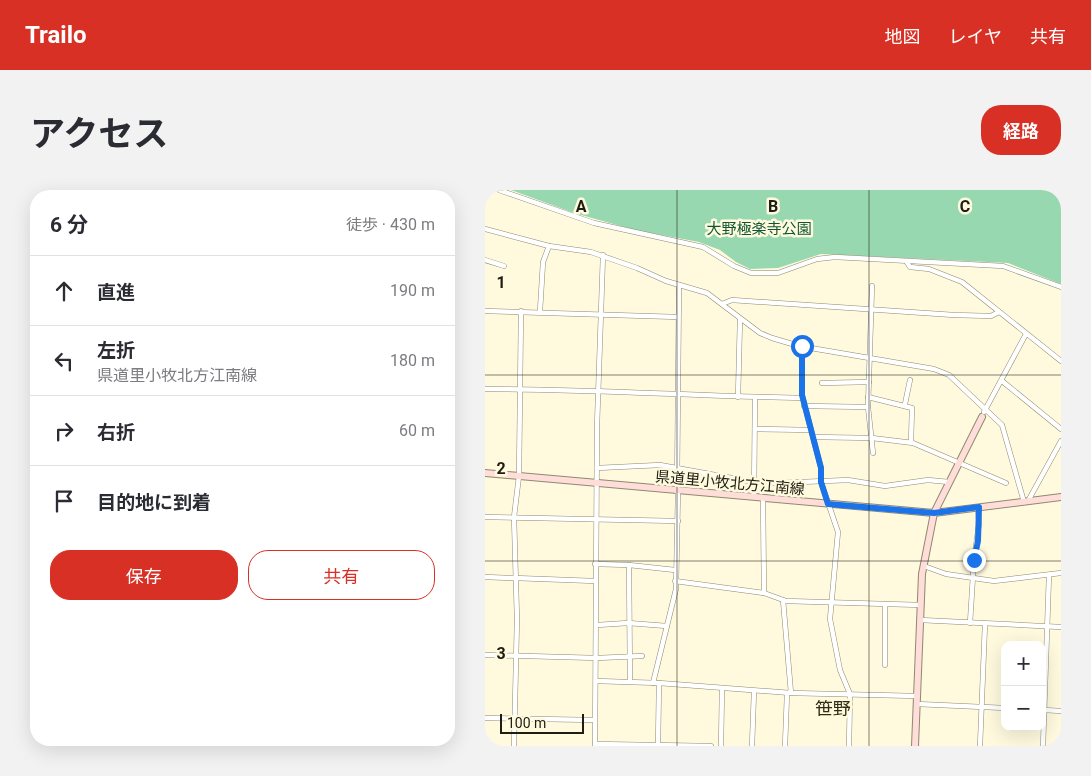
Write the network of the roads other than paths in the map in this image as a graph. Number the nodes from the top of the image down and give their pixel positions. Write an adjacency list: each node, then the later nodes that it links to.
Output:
1 (499, 190): 6 (street)
2 (485, 229): 3 (street)
3 (549, 246): 4 (street); 15 (street)
4 (603, 255): 8 (street); 17 (street)
5 (485, 260): 7 (street)
6 (906, 261): 10 (street); 16 (street)
7 (504, 266)
8 (679, 285): 11 (street); 18 (street)
9 (871, 286): 12 (street)
10 (1061, 287)
11 (722, 304): 12 (street); 19 (street)
12 (871, 310): 16 (street); 22 (street)
13 (485, 311): 14 (street)
14 (521, 311): 15 (street); 29 (street)
15 (540, 311): 17 (street)
16 (999, 312): 20 (street)
17 (602, 316): 18 (street); 30 (street)
18 (678, 317): 31 (street)
19 (739, 319): 21 (street); 32 (street)
20 (1027, 334): 23 (street); 25 (street)
21 (802, 346): 22 (street); 35 (street)
22 (869, 356): 26 (street); 39 (street)
23 (1061, 361)
24 (911, 380): 36 (street)
25 (1002, 381): 39 (street); 41 (street)
26 (869, 382): 27 (street); 34 (street)
27 (822, 383)
28 (485, 389): 29 (street)
29 (520, 389): 30 (street); 52 (street)
30 (597, 392): 31 (street); 49 (street)
31 (677, 392): 32 (street); 50 (street)
32 (738, 397): 33 (street)
33 (755, 397): 35 (street); 40 (street)
34 (869, 397): 36 (street); 38 (street)
35 (802, 398): 37 (street)
36 (905, 404): 46 (street)
37 (804, 406): 38 (street); 42 (street)
38 (869, 407): 44 (street)
39 (983, 414): 48 (main road); 62 (street)
40 (755, 428): 42 (street); 53 (street)
41 (1061, 429)
42 (811, 430): 43 (street)
43 (813, 437): 44 (street); 54 (street)
44 (872, 438): 46 (street); 47 (street)
45 (1061, 441): 62 (street)
46 (911, 442): 48 (street)
47 (873, 453)
48 (959, 462): 55 (main road); 57 (street)
49 (597, 468): 50 (street); 56 (street)
50 (676, 468): 53 (street); 58 (street)
51 (485, 473): 52 (main road, 県道里小牧北方江南線)
52 (519, 476): 56 (main road, 県道里小牧北方江南線); 67 (street)
53 (754, 482): 54 (street); 59 (street)
54 (821, 482): 55 (street); 63 (street)
55 (949, 482): 65 (main road)
56 (597, 483): 58 (main road, 県道里小牧北方江南線); 68 (street)
57 (1006, 483)
58 (677, 491): 59 (main road, 県道里小牧北方江南線); 69 (street)
59 (754, 497): 61 (main road, 県道里小牧北方江南線)
60 (1061, 497): 62 (main road, 県道里小牧北方江南線)
61 (763, 498): 63 (main road, 県道里小牧北方江南線); 81 (street)
62 (1025, 502): 64 (main road, 県道里小牧北方江南線)
63 (828, 504): 65 (main road, 県道里小牧北方江南線); 83 (street)
64 (979, 507): 65 (main road, 県道里小牧北方江南線); 78 (street)
65 (934, 513): 72 (main road)
66 (485, 517): 67 (street)
67 (514, 517): 68 (street); 77 (street)
68 (595, 520): 69 (street); 70 (street)
69 (679, 521): 73 (street)
70 (595, 564): 71 (street); 79 (street)
71 (629, 565): 73 (street); 87 (street)
72 (923, 566): 78 (street); 85 (main road)
73 (675, 570): 80 (street)
74 (1061, 573): 75 (street)
75 (1049, 574): 78 (street); 92 (street)
76 (485, 577): 77 (street)
77 (515, 578): 79 (street); 95 (street)
78 (974, 578): 88 (street)
79 (595, 581): 90 (street)
80 (675, 581): 81 (street); 91 (street)
81 (764, 593): 82 (street)
82 (783, 600): 83 (street); 107 (street)
83 (832, 604): 84 (street); 108 (street)
84 (885, 604): 85 (street); 99 (street)
85 (921, 605): 86 (main road)
86 (920, 620): 88 (street); 109 (main road)
87 (628, 623): 90 (street); 91 (street); 96 (street)
88 (970, 623): 89 (street)
89 (985, 624): 92 (street); 111 (street)
90 (597, 625): 98 (street)
91 (667, 626): 102 (street)
92 (1049, 626): 93 (street); 104 (street)
93 (1061, 627)
94 (485, 655): 95 (street)
95 (516, 656): 98 (street); 116 (street)
96 (629, 656): 97 (street); 98 (street); 101 (street)
97 (642, 656)
98 (597, 658): 100 (street)
99 (885, 665)
100 (596, 681): 101 (street); 117 (street)
101 (629, 682): 102 (street)
102 (653, 683): 103 (street)
103 (659, 683): 105 (street); 120 (street)
104 (1045, 686)
105 (722, 688): 106 (street); 123 (street)
106 (754, 691): 107 (street); 124 (street)
107 (789, 693): 108 (street); 125 (street)
108 (850, 694): 109 (street); 126 (street)
109 (917, 696): 110 (main road)
110 (917, 704): 111 (street); 127 (main road)
111 (981, 707): 112 (street); 128 (street)
112 (1001, 708)
113 (1046, 710): 114 (street)
114 (1061, 711)
115 (485, 718): 116 (street)
116 (515, 719): 117 (street); 121 (street)
117 (595, 720): 119 (street)
118 (1043, 731): 129 (street)
119 (595, 745): 120 (street)
120 (658, 745): 122 (street)
121 (514, 746)
122 (711, 746)
123 (721, 746)
124 (752, 746)
125 (785, 746)
126 (849, 746)
127 (915, 746)
128 (980, 746)
129 (1043, 746)

